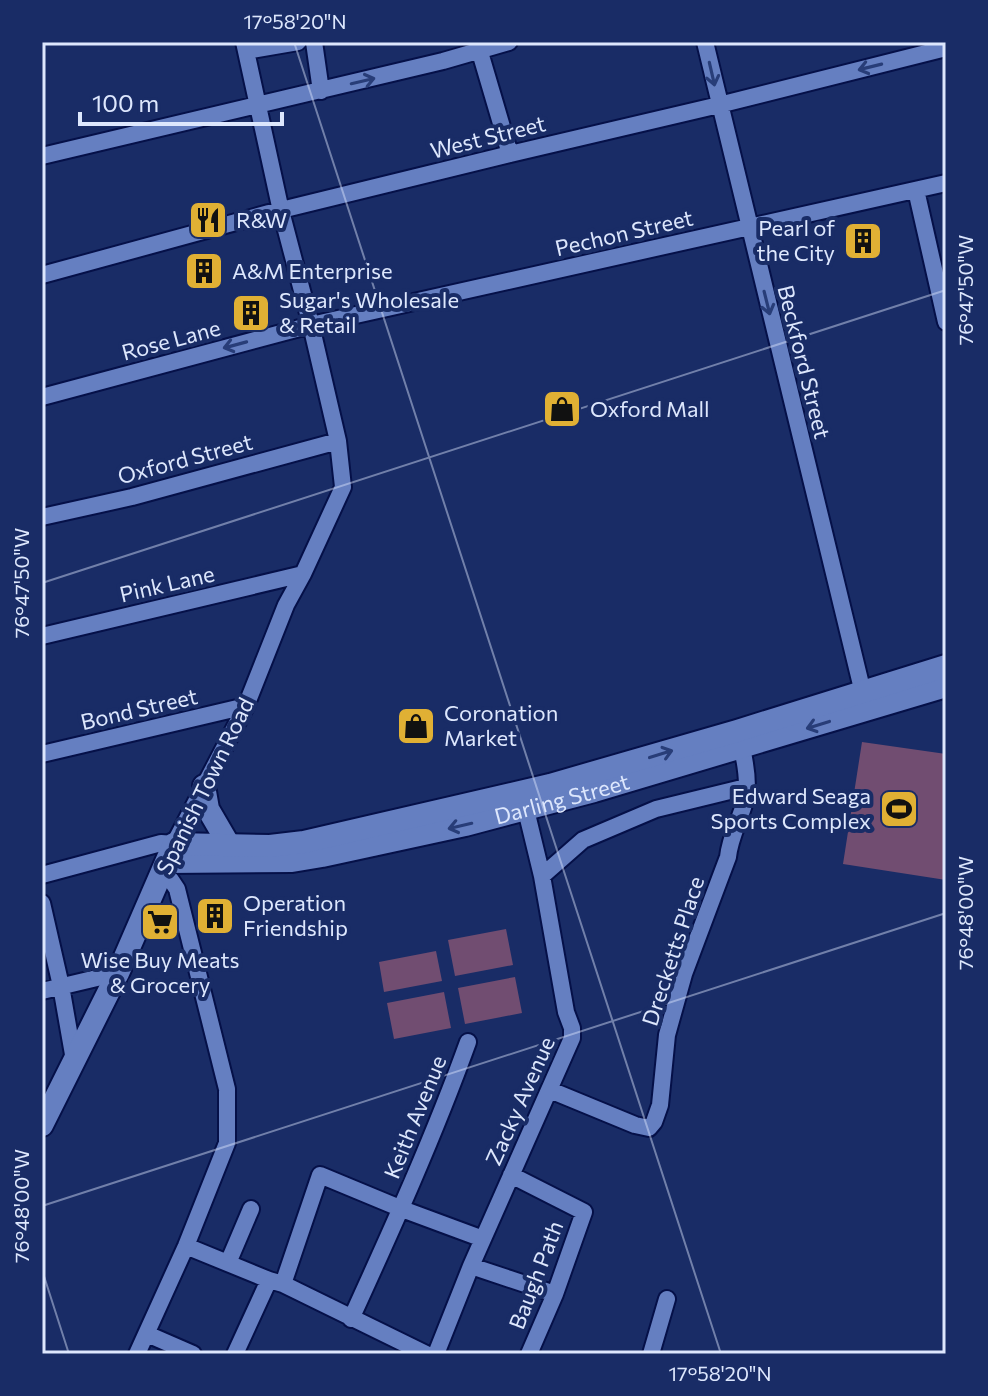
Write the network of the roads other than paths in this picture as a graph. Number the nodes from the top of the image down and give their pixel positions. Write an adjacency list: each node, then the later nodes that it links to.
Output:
1 (298, 42): 5 (street)
2 (314, 42): 8 (street)
3 (509, 42): 6 (street)
4 (705, 42): 9 (street, Beckford Street, one-way to 9)
5 (245, 46): 10 (street, Spanish Town Road)
6 (478, 46): 8 (street, one-way to 6); 11 (street)
7 (946, 48): 9 (street, West Street, one-way to 9)
8 (321, 91): 10 (street)
9 (719, 105): 11 (street, West Street); 16 (street, Beckford Street)
10 (257, 106): 12 (street); 15 (street, Spanish Town Road)
11 (510, 154): 15 (street, West Street)
12 (42, 156)
13 (946, 183): 14 (street, Pechon Street)
14 (916, 190): 16 (street, Pechon Street); 18 (street)
15 (281, 211): 17 (street, West Street); 19 (street, Spanish Town Road)
16 (749, 228): 19 (street, Pechon Street); 27 (street, Beckford Street, one-way to 27)
17 (42, 275)
18 (946, 322)
19 (311, 325): 20 (street, Rose Lane, one-way to 20); 21 (street, Spanish Town Road)
20 (42, 397)
21 (338, 441): 22 (street, Oxford Street); 23 (street, Spanish Town Road)
22 (42, 517)
23 (303, 574): 24 (street, Pink Lane); 28 (street, Spanish Town Road)
24 (42, 636)
25 (946, 666): 27 (street)
26 (946, 686): 27 (street, Darling Street)
27 (865, 701): 29 (street, Darling Street)
28 (246, 706): 30 (street, Bond Street); 31 (street, Spanish Town Road)
29 (739, 740): 32 (street, Drecketts Place); 33 (street, Darling Street); 34 (street, Darling Street, one-way to 29)
30 (42, 754)
31 (204, 786): 34 (street); 35 (street, Spanish Town Road)
32 (746, 787): 37 (street); 44 (street, Drecketts Place)
33 (526, 810): 35 (street, Darling Street, one-way to 35); 37 (street, Zacky Avenue)
34 (229, 845): 35 (street, Darling Street)
35 (168, 860): 36 (street); 39 (street, Spanish Town Road); 51 (street)
36 (42, 875)
37 (542, 876): 44 (street, Zacky Avenue)
38 (42, 903): 40 (street)
39 (118, 973): 40 (street); 43 (street, Spanish Town Road)
40 (61, 986): 41 (street); 43 (street)
41 (42, 991)
42 (468, 1042): 49 (street, Keith Avenue)
43 (74, 1060): 45 (street, Spanish Town Road)
44 (550, 1090): 47 (street, Zacky Avenue)
45 (47, 1104): 46 (street, Spanish Town Road)
46 (42, 1125)
47 (511, 1175): 50 (street, Zacky Avenue); 55 (street, Baugh Path)
48 (251, 1209): 52 (street)
49 (402, 1209): 50 (street); 54 (street); 57 (street, Keith Avenue)
50 (483, 1239): 53 (street, Zacky Avenue)
51 (186, 1246): 52 (street); 58 (street)
52 (228, 1263): 54 (street)
53 (471, 1266): 55 (street); 63 (street, Zacky Avenue)
54 (276, 1282): 57 (street); 61 (street)
55 (555, 1294): 64 (street, Baugh Path)
56 (667, 1299): 65 (street)
57 (351, 1319): 62 (street)
58 (147, 1334): 59 (street); 60 (street)
59 (137, 1354)
60 (193, 1354)
61 (235, 1354)
62 (426, 1354)
63 (436, 1354)
64 (529, 1354)
65 (651, 1354)

